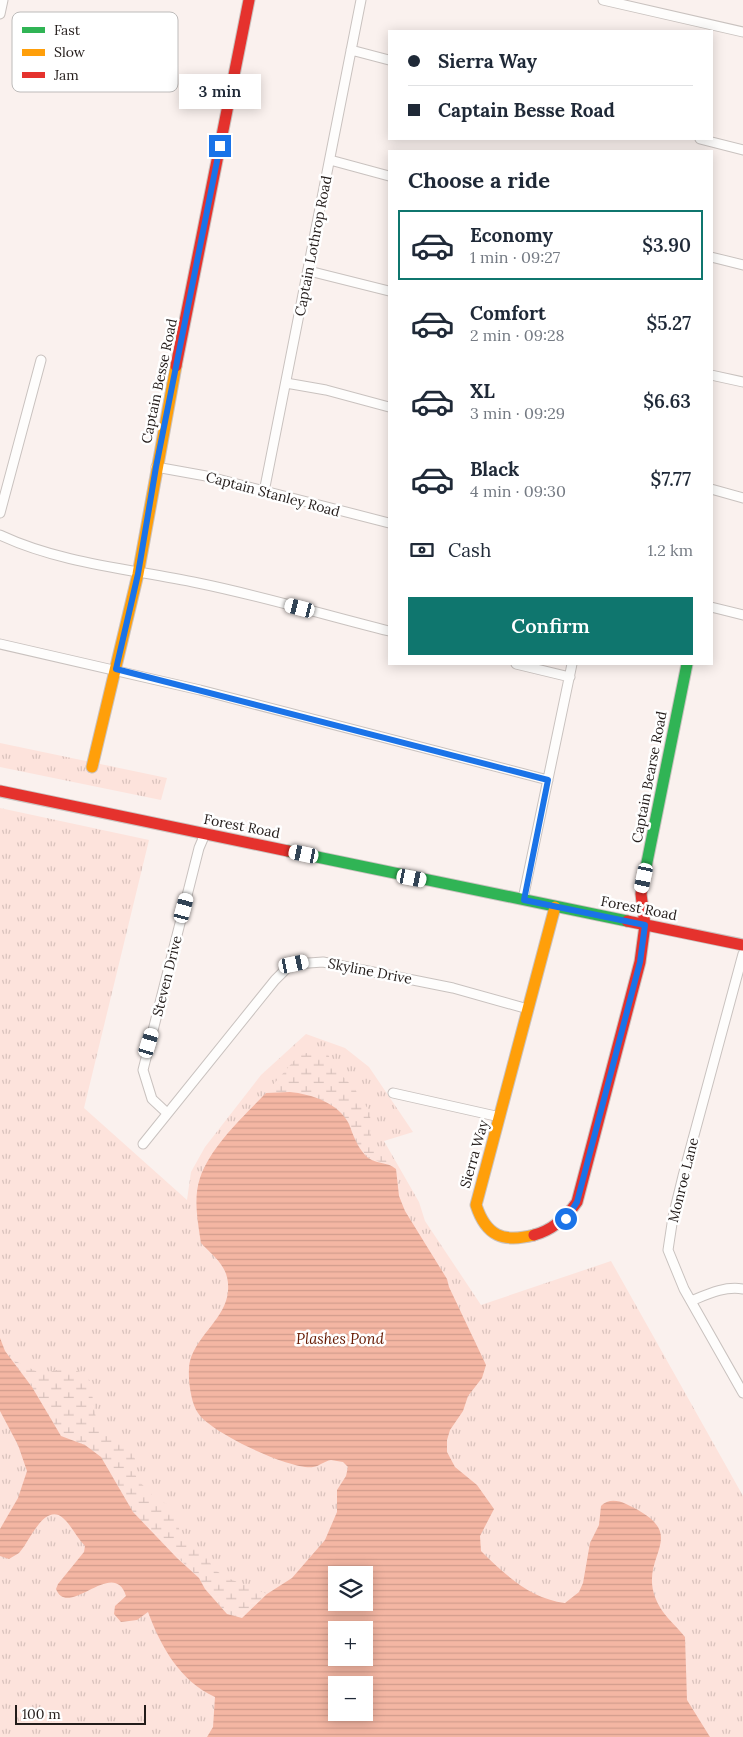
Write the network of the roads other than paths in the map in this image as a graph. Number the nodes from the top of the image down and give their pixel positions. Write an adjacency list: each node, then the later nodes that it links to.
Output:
1 (3, 0): 5 (street)
2 (249, 0): 22 (street, Captain Besse Road)
3 (361, 0): 7 (street, Captain Lothrop Road)
4 (602, 0): 6 (street)
5 (0, 14)
6 (743, 32)
7 (351, 50): 8 (street); 11 (street, Captain Lothrop Road)
8 (388, 60)
9 (704, 140): 10 (street)
10 (743, 150)
11 (330, 160): 12 (street); 15 (street, Captain Lothrop Road)
12 (388, 176)
13 (713, 258): 14 (street)
14 (743, 265)
15 (308, 271): 16 (street); 20 (street, Captain Lothrop Road)
16 (388, 291)
17 (41, 360): 26 (street)
18 (713, 374): 19 (street)
19 (743, 382)
20 (286, 383): 21 (street); 24 (street, Captain Lothrop Road)
21 (388, 407)
22 (156, 467): 24 (street, Captain Stanley Road); 29 (street, Captain Besse Road)
23 (713, 490): 25 (street)
24 (264, 492): 27 (street, Captain Stanley Road)
25 (743, 498)
26 (0, 513)
27 (388, 523)
28 (0, 535): 29 (street)
29 (138, 574): 32 (street); 37 (street, Captain Besse Road)
30 (713, 608): 31 (street)
31 (743, 615)
32 (388, 631)
33 (0, 644): 37 (street)
34 (520, 665): 38 (street)
35 (572, 665): 38 (street)
36 (687, 665): 45 (street, Captain Bearse Road)
37 (116, 669): 39 (street, Captain Besse Road); 40 (street)
38 (570, 677): 40 (street)
39 (92, 767)
40 (548, 780): 43 (street)
41 (0, 791): 42 (street, Forest Road)
42 (205, 834): 43 (street, Forest Road); 50 (street, Steven Drive)
43 (524, 900): 44 (street, Forest Road)
44 (555, 907): 45 (street, Forest Road); 48 (street, Sierra Way)
45 (645, 925): 46 (street, Forest Road); 51 (street, Sierra Way)
46 (743, 945)
47 (743, 954): 54 (street, Monroe Lane)
48 (528, 1009): 50 (street, Skyline Drive); 51 (street, Sierra Way)
49 (393, 1093): 51 (street)
50 (167, 1113): 52 (street, Skyline Drive)
51 (500, 1117)
52 (143, 1144)
53 (743, 1289): 54 (street)
54 (691, 1302): 55 (street, Monroe Lane)
55 (743, 1393)

